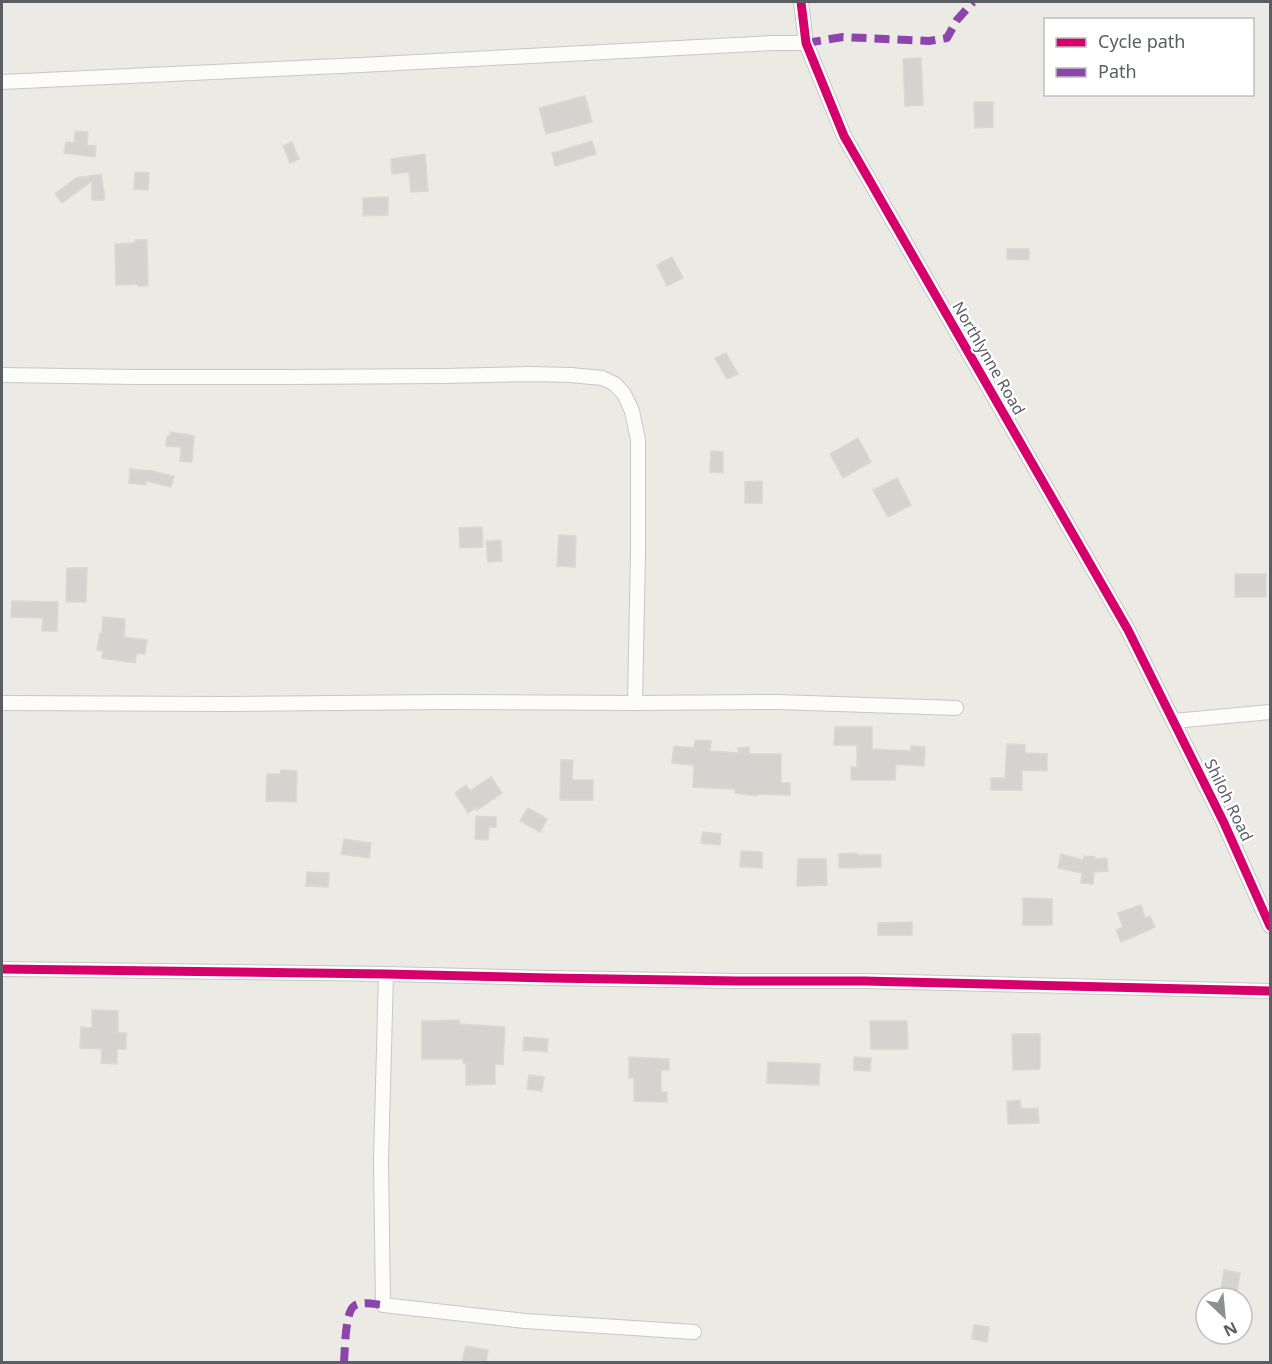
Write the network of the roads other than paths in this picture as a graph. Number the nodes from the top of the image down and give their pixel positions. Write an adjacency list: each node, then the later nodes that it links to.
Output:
1 (801, 2): 2 (street, Northlynne Road)
2 (806, 43): 3 (street); 9 (street, Northlynne Road)
3 (2, 82)
4 (2, 375): 6 (street)
5 (2, 703): 6 (street)
6 (635, 703): 7 (street)
7 (956, 708)
8 (1270, 712): 9 (street)
9 (1174, 721): 10 (street, Shiloh Road)
10 (1270, 926)
11 (2, 969): 12 (street)
12 (386, 974): 13 (street); 14 (street)
13 (1270, 991)
14 (694, 1332)

